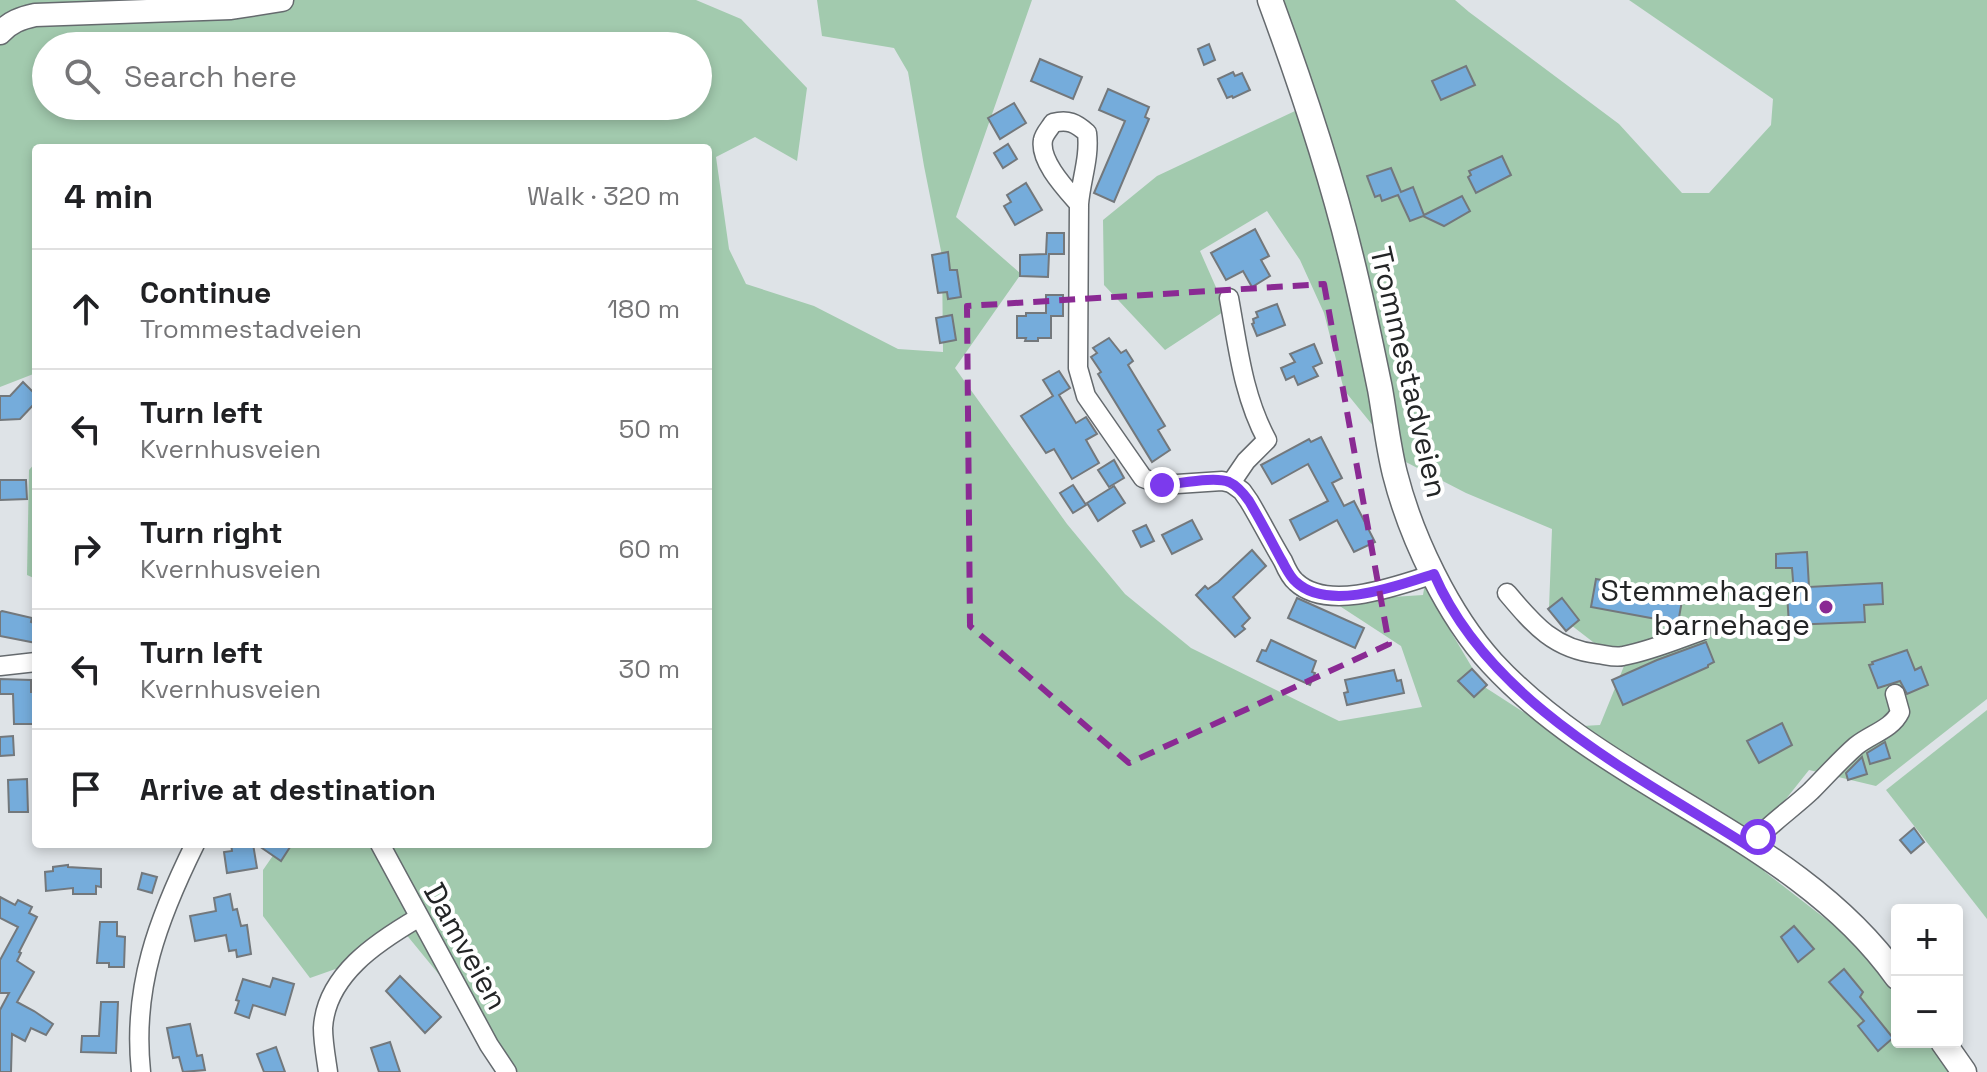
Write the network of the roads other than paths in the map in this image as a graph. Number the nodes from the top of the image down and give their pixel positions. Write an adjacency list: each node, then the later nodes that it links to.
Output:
1 (282, 0): 3 (street)
2 (1270, 0): 7 (main road, Trommestadveien)
3 (0, 33)
4 (1079, 204): 6 (street)
5 (1229, 298): 6 (street)
6 (1231, 483): 7 (street)
7 (1434, 574): 13 (main road, Trommestadveien)
8 (1507, 593): 9 (street)
9 (1701, 631)
10 (32, 662): 11 (street)
11 (0, 666)
12 (1895, 694): 13 (street)
13 (1750, 847): 17 (main road, Trommestadveien)
14 (193, 848): 19 (street)
15 (382, 848): 16 (street, Damveien)
16 (418, 918): 20 (street); 21 (street, Damveien)
17 (1896, 976)
18 (1947, 1048): 22 (main road)
19 (141, 1072)
20 (328, 1072)
21 (507, 1072)
22 (1964, 1072)

